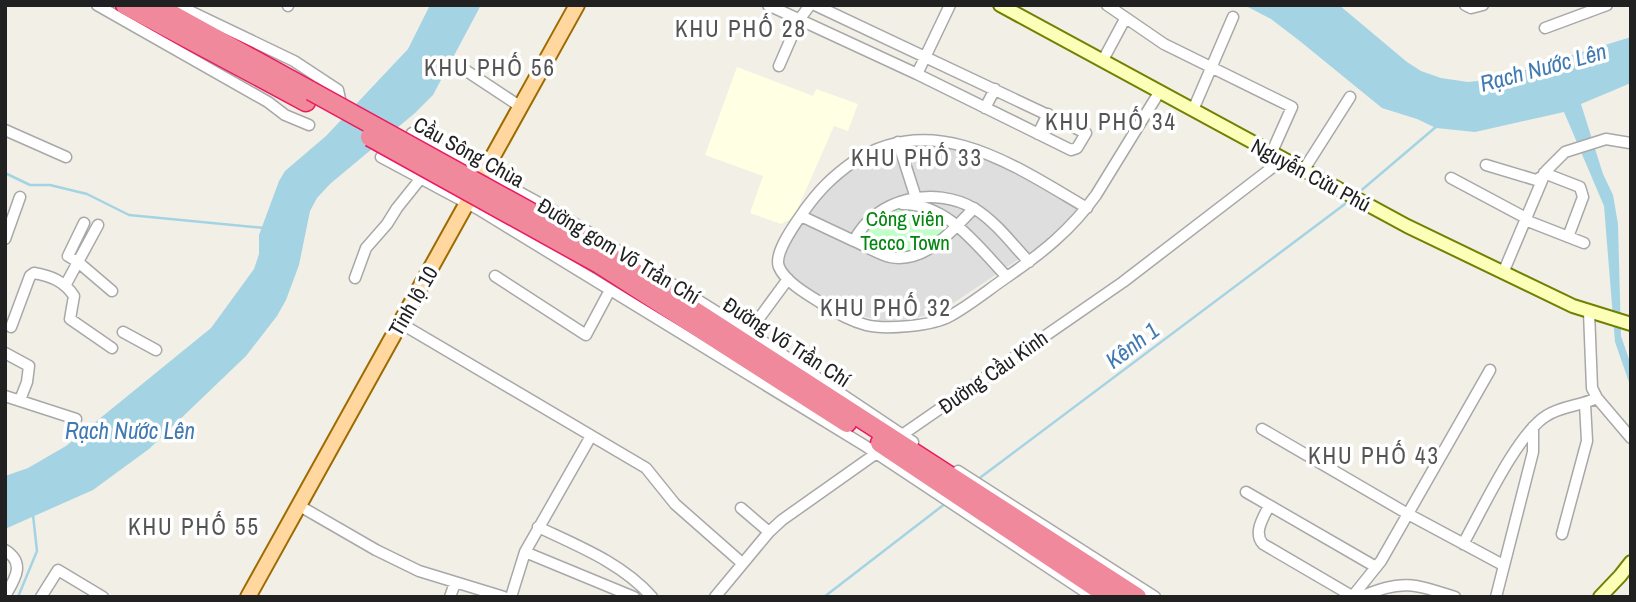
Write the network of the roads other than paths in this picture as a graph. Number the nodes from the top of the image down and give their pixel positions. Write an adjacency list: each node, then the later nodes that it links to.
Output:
1 (97, 5): 37 (street)
2 (125, 5): 30 (highway)
3 (155, 5): 30 (highway)
4 (177, 5): 32 (street)
5 (577, 5): 33 (main road, Tỉnh lộ 10)
6 (768, 5): 18 (street)
7 (813, 5): 18 (street); 20 (street)
8 (950, 5): 22 (street)
9 (1000, 5): 23 (main road, Nguyễn Cửu Phú)
10 (1107, 5): 16 (street)
11 (1465, 5): 12 (street)
12 (1483, 5)
13 (1570, 5): 17 (street)
14 (1607, 5): 17 (street)
15 (1233, 17): 26 (street)
16 (1125, 19): 23 (street); 26 (street)
17 (1569, 19): 19 (street)
18 (799, 20): 21 (street); 25 (street)
19 (1545, 28)
20 (877, 34): 21 (street); 22 (street)
21 (866, 51): 27 (street)
22 (925, 57): 27 (street); 28 (street)
23 (1103, 60): 29 (main road, Nguyễn Cửu Phú)
24 (459, 66): 33 (street)
25 (779, 66)
26 (1212, 67): 35 (street); 45 (street)
27 (917, 75): 34 (street)
28 (995, 89): 34 (street); 36 (street)
29 (1160, 91): 35 (main road, Nguyễn Cửu Phú); 57 (street)
30 (308, 96): 67 (highway, Cầu Sông Chùa, bridge)
31 (1350, 97): 47 (street)
32 (340, 99)
33 (521, 107): 48 (main road, Tỉnh lộ 10)
34 (985, 108): 40 (street)
35 (1193, 110): 45 (main road, Nguyễn Cửu Phú)
36 (1048, 114): 40 (street); 40 (street)
37 (309, 125)
38 (5, 130): 43 (street)
39 (412, 133): 48 (street, Đường gom Võ Trần Chí)
40 (1038, 134)
41 (1630, 141): 49 (street)
42 (898, 142): 53 (street); 57 (street); 58 (street)
43 (66, 157)
44 (381, 157): 50 (street, Đường gom Võ Trần Chí)
45 (1276, 157): 47 (main road, Nguyễn Cửu Phú); 97 (street, Đường Cầu Kinh)
46 (1486, 165): 49 (street)
47 (1303, 171): 70 (main road, Nguyễn Cửu Phú)
48 (486, 172): 54 (main road, Tỉnh lộ 10); 82 (street, Đường gom Võ Trần Chí)
49 (1544, 175): 59 (street); 63 (street)
50 (421, 178): 54 (street, Đường gom Võ Trần Chí); 73 (street)
51 (1451, 178): 59 (street)
52 (20, 197): 64 (street)
53 (916, 198): 55 (street); 56 (street)
54 (468, 204): 76 (street, Đường gom Võ Trần Chí); 79 (main road, Tỉnh lộ 10)
55 (894, 204): 62 (street); 65 (street)
56 (974, 208): 62 (street); 69 (street)
57 (1087, 208): 69 (street)
58 (801, 216): 65 (street); 74 (street)
59 (1526, 219): 63 (street); 70 (street)
60 (84, 223): 68 (street)
61 (98, 225): 68 (street)
62 (958, 225): 65 (street); 72 (street)
63 (1568, 237): 66 (street)
64 (5, 239)
65 (854, 241)
66 (1584, 243)
67 (602, 259): 97 (highway, Đường Võ Trần Chí)
68 (78, 262): 75 (street); 77 (street)
69 (1029, 262): 72 (street)
70 (1503, 273): 78 (main road, Nguyễn Cửu Phú)
71 (495, 276): 76 (street)
72 (1007, 277): 74 (street)
73 (355, 278)
74 (788, 279): 82 (street)
75 (66, 284): 81 (street); 84 (street)
76 (610, 290): 97 (street, Đường gom Võ Trần Chí)
77 (112, 292)
78 (1589, 312): 80 (main road, Nguyễn Cửu Phú); 89 (street)
79 (400, 323): 95 (street); 100 (main road, Tỉnh lộ 10)
80 (1628, 323)
81 (11, 327)
82 (748, 331): 97 (street, Đường gom Võ Trần Chí)
83 (123, 332): 85 (street)
84 (111, 348)
85 (156, 350)
86 (5, 354): 90 (street)
87 (1490, 370): 103 (street)
88 (5, 396): 90 (street)
89 (1597, 398): 91 (street); 96 (street)
90 (20, 400): 92 (street)
91 (1585, 404): 93 (street); 106 (street)
92 (76, 419)
93 (1533, 427): 107 (street); 112 (street)
94 (1262, 429): 103 (street)
95 (591, 436): 104 (street); 111 (street)
96 (1631, 438)
97 (890, 444): 99 (highway, Đường Võ Trần Chí); 105 (street, Đường Cầu Kinh)
98 (1246, 492): 101 (street)
99 (981, 504): 127 (street); 128 (highway); 129 (highway); 130 (street)
100 (298, 505): 114 (street); 120 (main road, Tỉnh lộ 10)
101 (1269, 506): 113 (street); 117 (street)
102 (741, 508): 105 (street)
103 (1408, 514): 107 (street); 113 (street)
104 (538, 527): 109 (street); 125 (street)
105 (769, 532): 111 (street, Đường Cầu Kinh)
106 (1562, 534)
107 (1463, 544): 112 (street)
108 (5, 550): 116 (street)
109 (525, 552): 123 (street); 124 (street)
110 (1631, 562): 134 (main road)
111 (742, 563): 126 (street, Đường Cầu Kinh)
112 (1503, 565): 133 (street)
113 (1376, 567): 117 (street)
114 (455, 583): 115 (street); 121 (street)
115 (491, 595): 122 (street)
116 (5, 596)
117 (1352, 596)
118 (40, 597): 119 (street)
119 (103, 597)
120 (248, 597)
121 (450, 597)
122 (504, 597)
123 (511, 597)
124 (634, 597)
125 (652, 597)
126 (715, 597)
127 (1093, 597)
128 (1110, 597)
129 (1138, 597)
130 (1155, 597)
131 (1361, 597): 132 (street)
132 (1455, 597)
133 (1496, 597)
134 (1600, 597)

